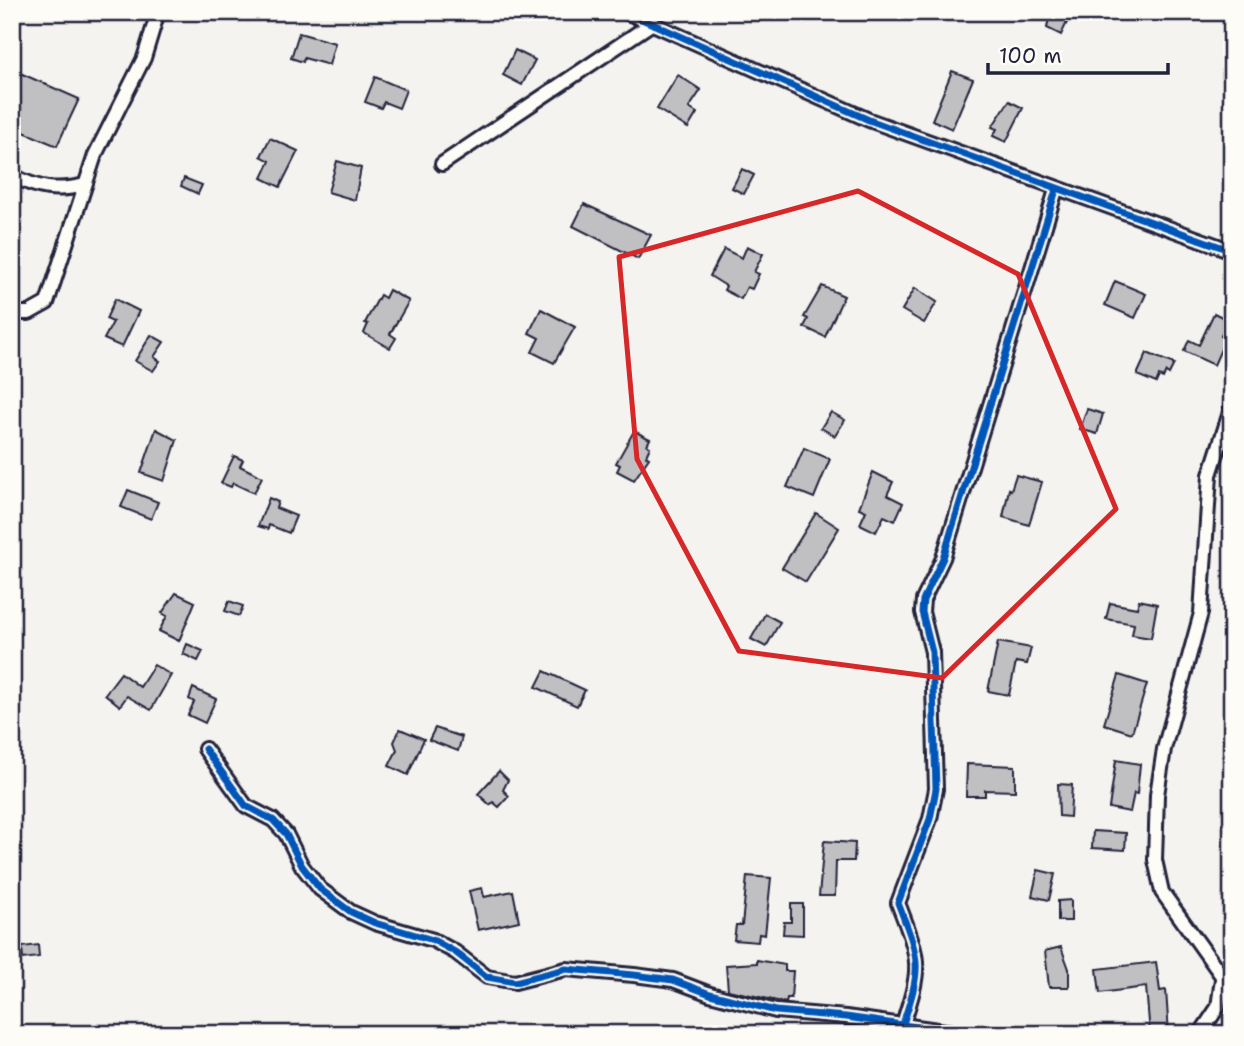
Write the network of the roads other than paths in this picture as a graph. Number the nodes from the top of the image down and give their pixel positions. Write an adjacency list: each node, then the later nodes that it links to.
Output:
1 (158, 12): 6 (street)
2 (626, 12): 3 (street)
3 (645, 18): 4 (street); 7 (street)
4 (442, 164)
5 (12, 175): 6 (street)
6 (85, 184): 9 (street)
7 (1056, 190): 8 (street); 14 (street)
8 (1232, 251)
9 (12, 313)
10 (1232, 406): 12 (street)
11 (205, 748): 14 (street)
12 (1222, 979): 13 (street); 16 (street)
13 (1232, 990)
14 (902, 1027): 15 (street)
15 (966, 1034)
16 (1200, 1034)

